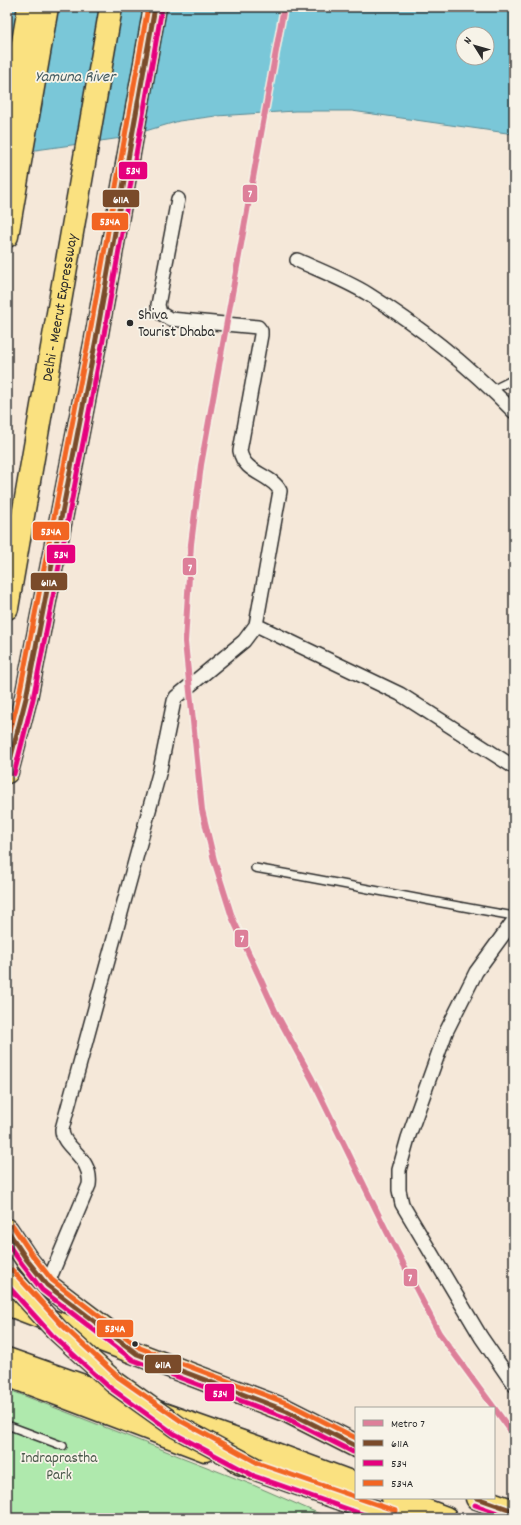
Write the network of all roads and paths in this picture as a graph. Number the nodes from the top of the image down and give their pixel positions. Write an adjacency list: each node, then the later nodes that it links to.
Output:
1 (28, 7): 5 (highway)
2 (47, 7): 7 (highway)
3 (111, 7): 12 (highway, Delhi - Meerut Expressway)
4 (155, 7): 15 (highway)
5 (7, 136)
6 (178, 199): 13 (street)
7 (7, 236)
8 (297, 260): 10 (street)
9 (514, 379): 10 (lane)
10 (492, 390): 11 (street)
11 (514, 412)
12 (7, 608)
13 (256, 625): 14 (street); 21 (street)
14 (514, 767)
15 (7, 772)
16 (254, 868): 17 (lane)
17 (514, 916)
18 (514, 920): 27 (street)
19 (7, 1230): 21 (highway)
20 (7, 1275): 32 (highway, bridge)
21 (47, 1284): 24 (highway)
22 (7, 1304): 24 (highway)
23 (7, 1319): 31 (highway, bridge)
24 (137, 1354): 29 (highway)
25 (7, 1359): 33 (highway)
26 (7, 1375): 32 (highway, bridge)
27 (514, 1385)
28 (7, 1425): 30 (lane)
29 (355, 1445)
30 (63, 1446)
31 (355, 1453)
32 (257, 1470): 37 (highway)
33 (355, 1484)
34 (396, 1499): 38 (highway)
35 (480, 1499): 36 (highway)
36 (514, 1512)
37 (394, 1518)
38 (446, 1518)

